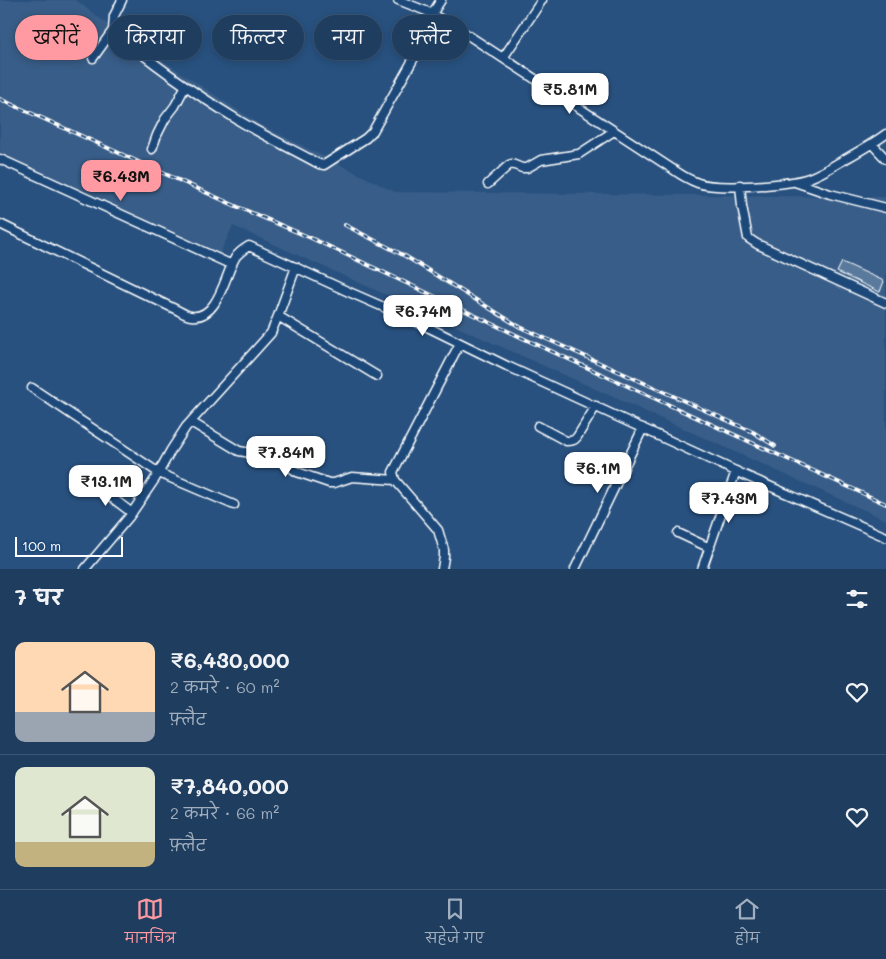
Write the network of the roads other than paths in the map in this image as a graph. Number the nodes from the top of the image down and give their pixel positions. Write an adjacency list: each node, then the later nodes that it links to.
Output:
1 (122, 0): 5 (street)
2 (398, 0): 6 (street)
3 (441, 0): 6 (street)
4 (542, 0): 10 (street)
5 (114, 15)
6 (434, 15)
7 (469, 36): 10 (street)
8 (108, 37): 9 (street)
9 (98, 51)
10 (503, 58): 14 (street)
11 (151, 60): 13 (street)
12 (410, 60): 13 (street)
13 (185, 86): 17 (street)
14 (614, 131): 21 (street); 22 (street)
15 (886, 134): 16 (street)
16 (872, 144): 19 (street); 20 (street)
17 (152, 149)
18 (0, 159): 25 (street)
19 (886, 159)
20 (795, 182): 22 (street); 23 (street)
21 (488, 184)
22 (740, 185): 27 (street)
23 (886, 208)
24 (0, 224): 25 (street)
25 (232, 265): 26 (street)
26 (296, 267): 28 (street); 29 (street)
27 (885, 300)
28 (278, 316): 30 (street); 33 (street)
29 (460, 343): 32 (street); 38 (street)
30 (377, 376)
31 (32, 388): 37 (street)
32 (596, 406): 34 (street); 35 (street)
33 (191, 422): 37 (street); 38 (street)
34 (538, 426)
35 (643, 428): 36 (street); 47 (street)
36 (736, 471): 43 (street); 44 (street)
37 (158, 473): 40 (street); 41 (street)
38 (395, 480): 46 (street)
39 (94, 484): 41 (street)
40 (234, 505)
41 (132, 512): 45 (street)
42 (678, 533): 44 (street)
43 (886, 536)
44 (710, 548): 48 (street)
45 (85, 569)
46 (442, 569)
47 (576, 569)
48 (702, 569)

